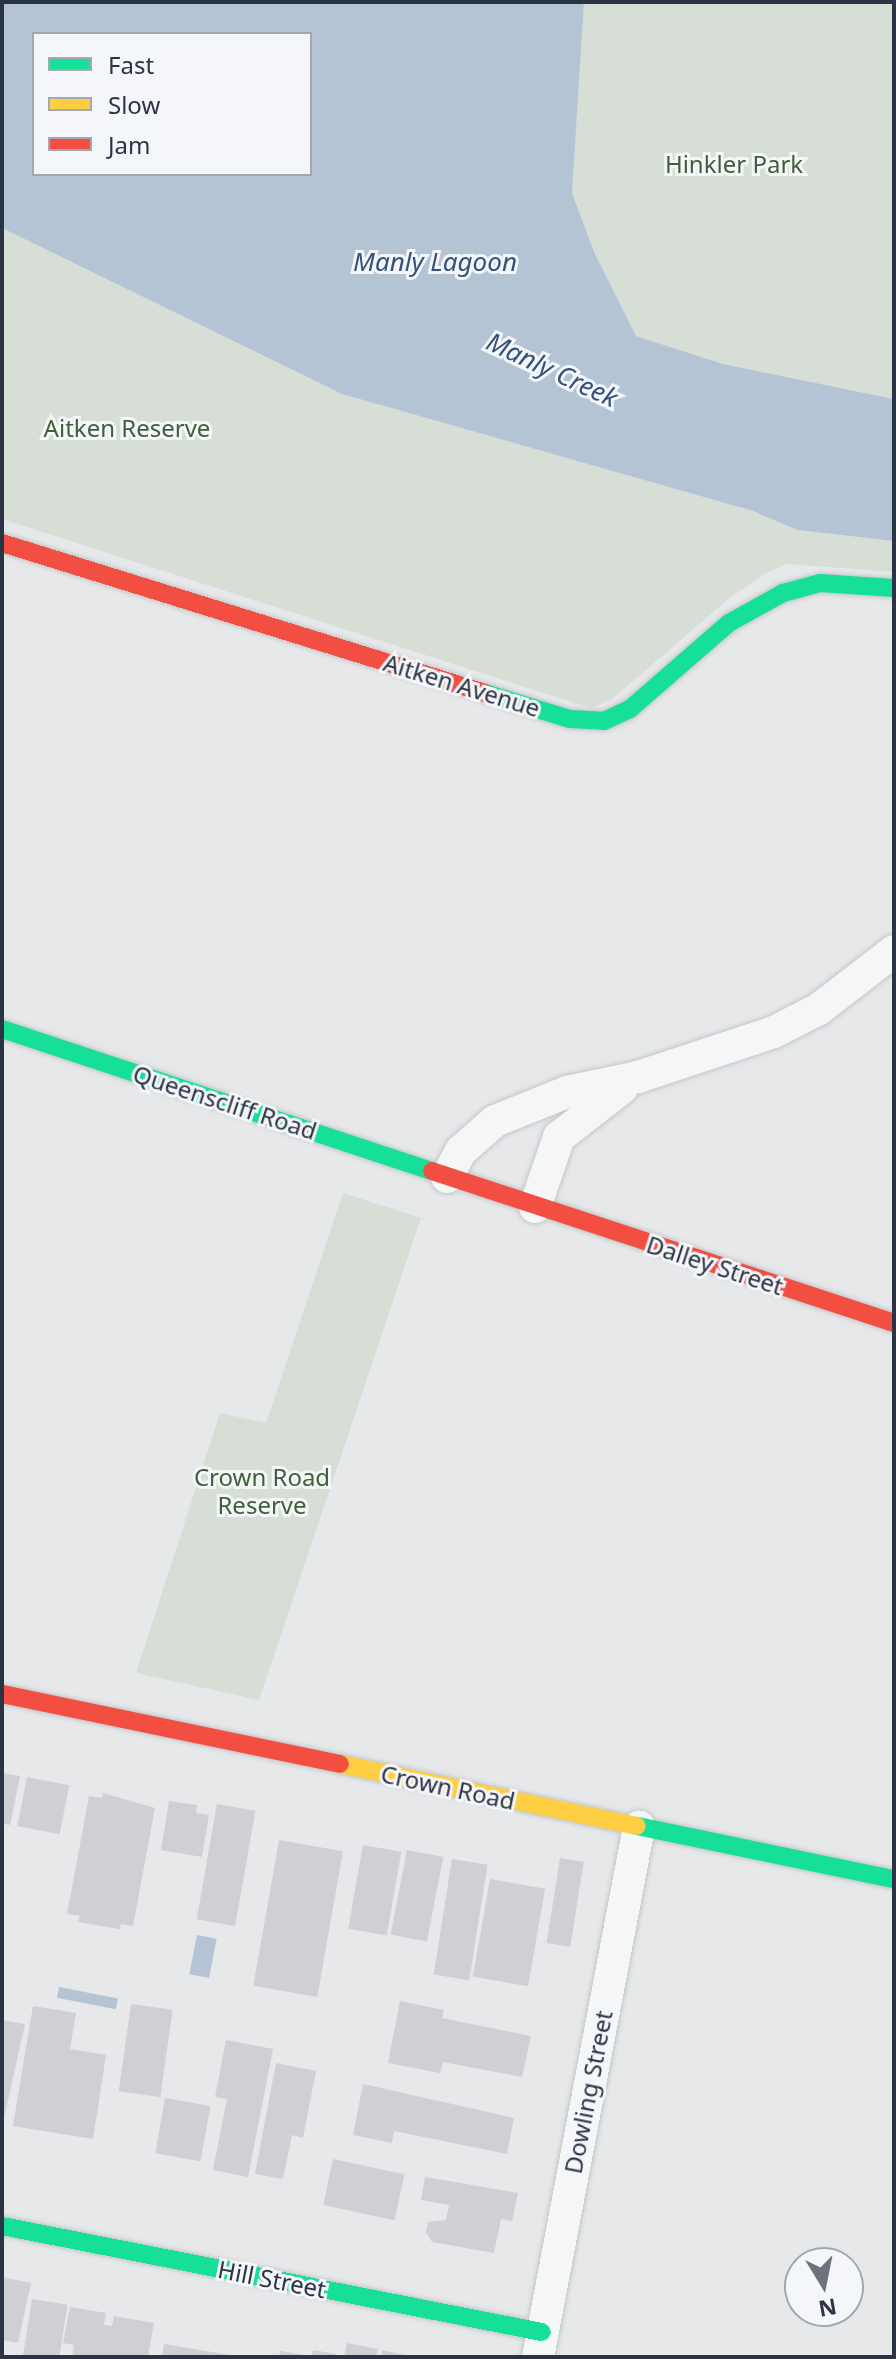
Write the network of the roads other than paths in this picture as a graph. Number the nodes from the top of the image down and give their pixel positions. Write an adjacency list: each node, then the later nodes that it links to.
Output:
1 (2, 543): 2 (street, Aitken Avenue)
2 (894, 588)
3 (894, 951): 5 (street)
4 (2, 1029): 6 (street, Queenscliff Road)
5 (638, 1077): 6 (street); 7 (street)
6 (447, 1177): 7 (street, Queenscliff Road)
7 (535, 1207): 8 (street, Dalley Street)
8 (894, 1323)
9 (2, 1694): 10 (street, Crown Road)
10 (639, 1827): 11 (street, Crown Road); 13 (street, Dowling Street)
11 (894, 1879)
12 (2, 2226): 13 (street, Hill Street)
13 (540, 2345)

